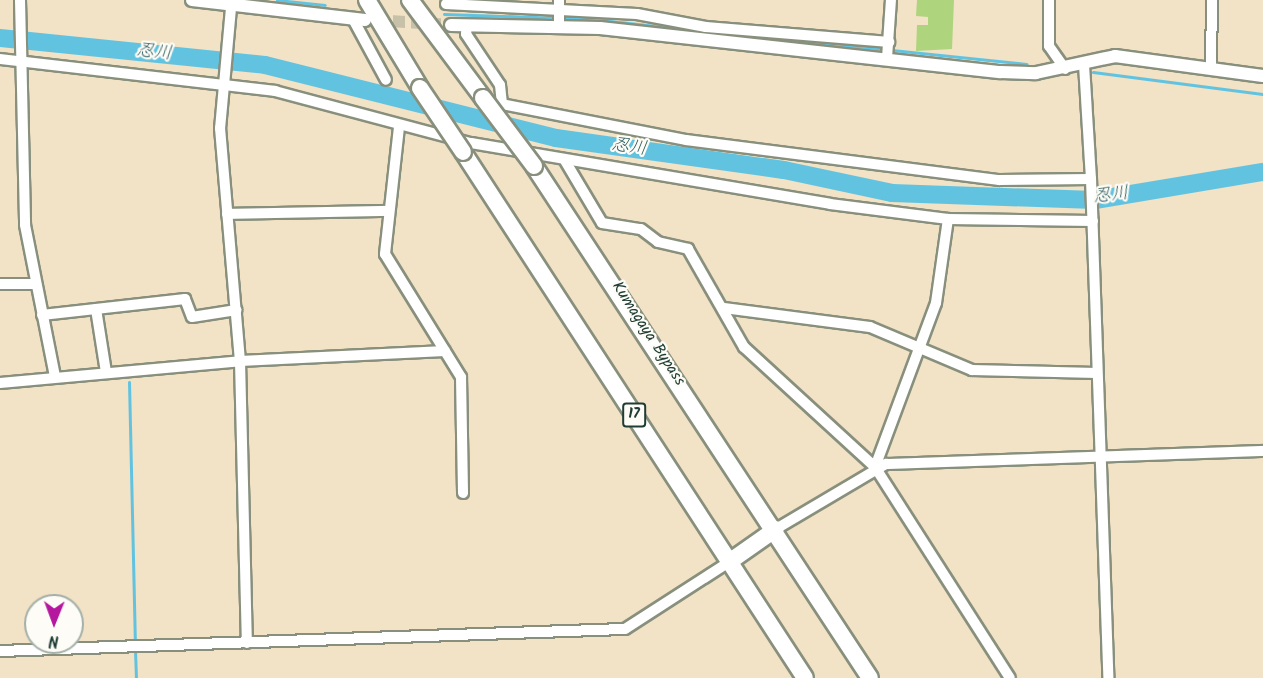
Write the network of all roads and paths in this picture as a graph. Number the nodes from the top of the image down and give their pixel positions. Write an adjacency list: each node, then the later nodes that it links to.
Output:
1 (20, 0): 16 (street)
2 (192, 0): 9 (street)
3 (367, 0): 48 (highway, 17, bridge)
4 (410, 0): 47 (highway, Kumagaya Bypass, bridge)
5 (891, 0): 14 (street)
6 (1049, 0): 19 (street)
7 (1212, 0): 18 (street)
8 (446, 4): 10 (street)
9 (231, 8): 11 (street); 22 (street)
10 (559, 15): 13 (street); 14 (street); 14 (street)
11 (359, 19): 21 (street)
12 (451, 25): 13 (street)
13 (467, 25): 25 (street)
14 (887, 51): 19 (street)
15 (0, 59): 16 (street)
16 (19, 61): 22 (street); 31 (street)
17 (1084, 65): 18 (street); 19 (street); 25 (street)
18 (1211, 68): 20 (street)
19 (1065, 69)
20 (1263, 76)
21 (386, 80)
22 (224, 85): 23 (street); 27 (street)
23 (399, 127): 24 (street); 26 (street)
24 (564, 159): 28 (street); 32 (street)
25 (1091, 179): 29 (street)
26 (389, 211): 27 (street); 37 (street)
27 (227, 214): 34 (street)
28 (948, 219): 29 (street); 36 (street)
29 (1093, 221): 40 (street)
30 (0, 284): 31 (street)
31 (36, 284): 35 (street)
32 (724, 308): 36 (street); 45 (street)
33 (96, 309): 34 (street); 35 (street); 39 (street)
34 (236, 310): 38 (street)
35 (42, 315): 41 (street)
36 (920, 347): 40 (street); 45 (street)
37 (445, 351): 38 (street); 46 (street)
38 (240, 360): 39 (street); 49 (street)
39 (106, 372): 41 (street)
40 (1097, 373): 44 (street)
41 (55, 377): 42 (street)
42 (0, 383)
43 (1263, 451): 44 (street)
44 (1098, 453): 45 (street); 54 (street)
45 (874, 467): 47 (street); 53 (street)
46 (463, 493)
47 (776, 529): 48 (highway); 52 (highway, Kumagaya Bypass)
48 (729, 562): 49 (street); 51 (highway, 17)
49 (247, 643): 50 (street)
50 (0, 651)
51 (805, 678)
52 (870, 678)
53 (1010, 678)
54 (1108, 678)

